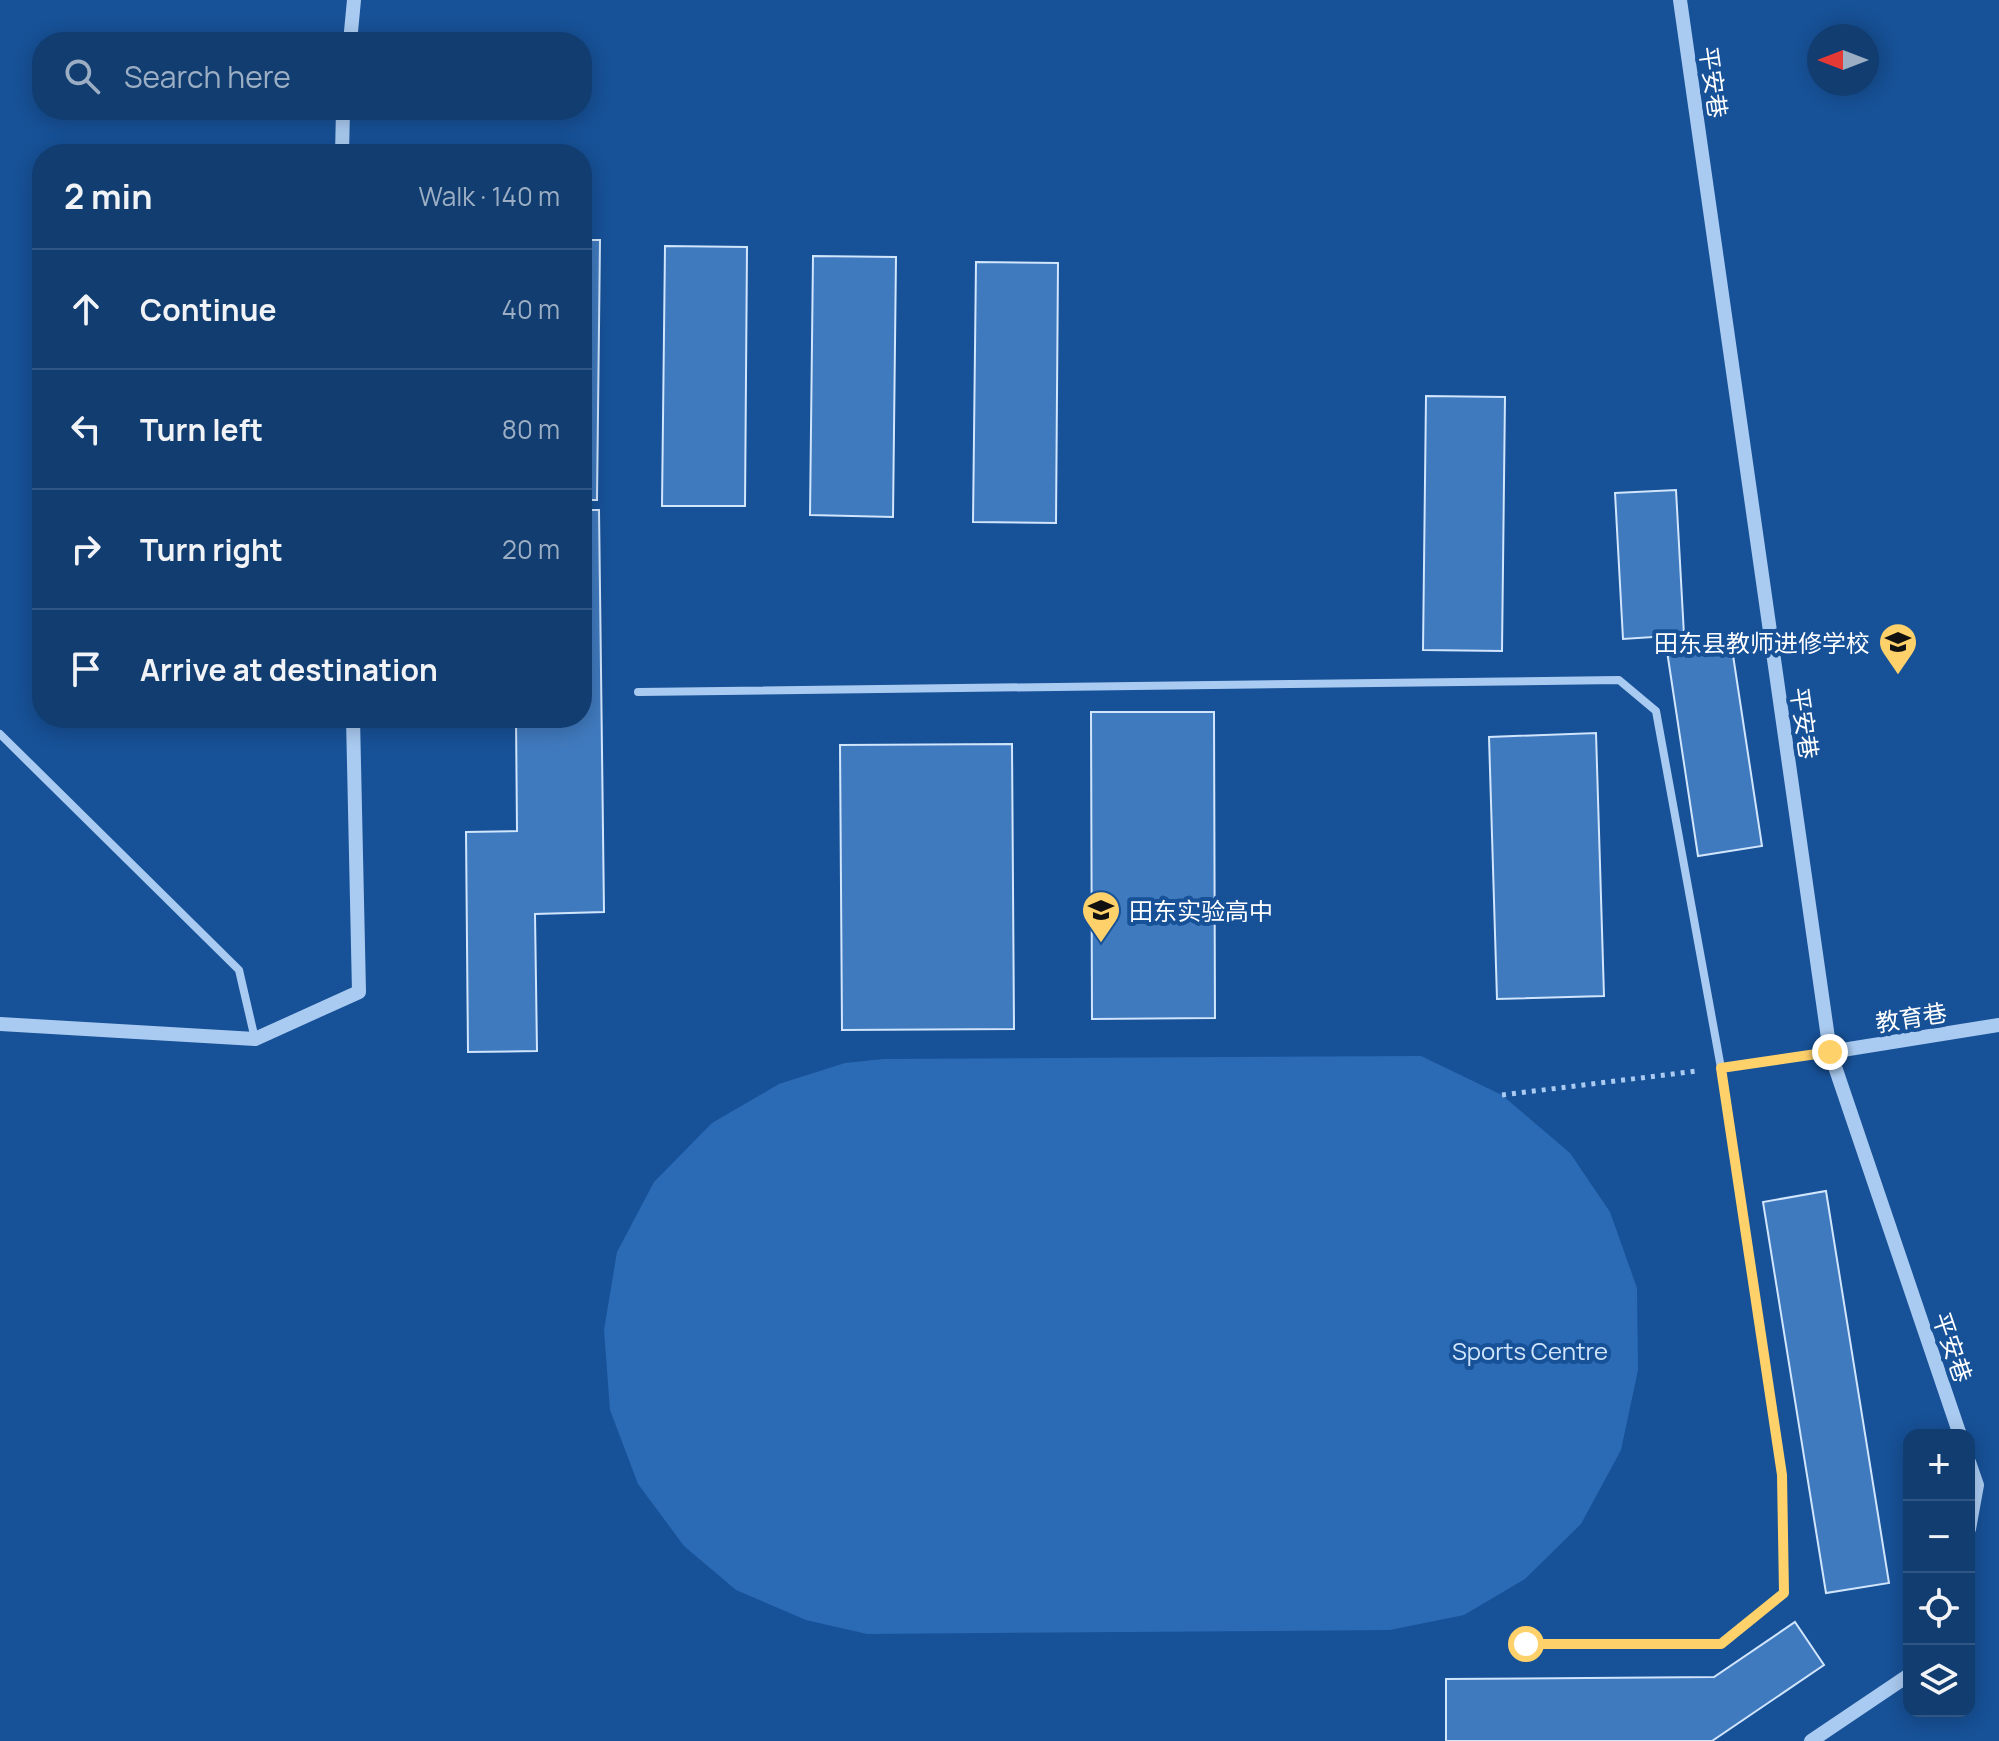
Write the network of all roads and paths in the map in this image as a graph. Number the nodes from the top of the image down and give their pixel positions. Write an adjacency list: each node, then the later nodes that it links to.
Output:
1 (354, 0): 3 (street)
2 (1680, 0): 12 (street, 平安巷)
3 (351, 32)
4 (342, 120): 5 (street)
5 (342, 144)
6 (638, 692): 13 (street)
7 (353, 728): 11 (street)
8 (0, 734): 11 (street)
9 (0, 1024): 11 (street)
10 (1999, 1025): 12 (street, 教育巷)
11 (255, 1039)
12 (1830, 1052): 13 (street); 15 (street, 平安巷)
13 (1721, 1068): 14 (path); 16 (street)
14 (1502, 1095)
15 (1958, 1429)
16 (1526, 1644)
17 (1903, 1679): 18 (street)
18 (1811, 1741)

